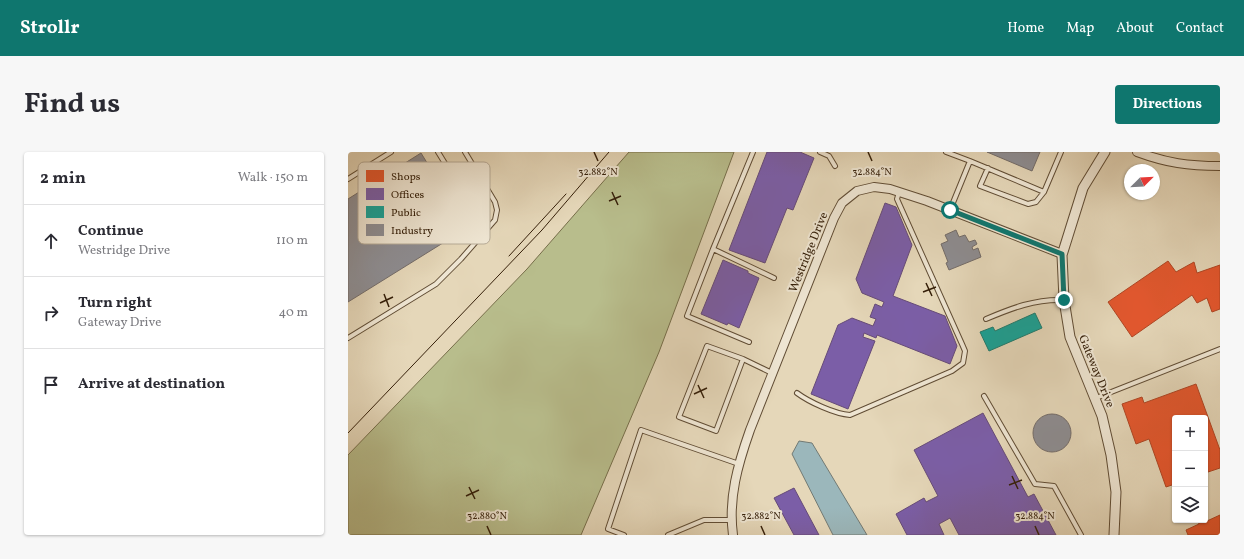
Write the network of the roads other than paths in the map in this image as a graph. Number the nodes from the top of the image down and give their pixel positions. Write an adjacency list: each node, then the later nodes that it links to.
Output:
1 (391, 152): 11 (lane)
2 (438, 152): 12 (lane)
3 (465, 152): 13 (lane)
4 (753, 152): 25 (lane)
5 (820, 152): 14 (lane)
6 (946, 152): 10 (lane)
7 (1061, 152): 20 (lane)
8 (1105, 152): 26 (street, Gateway Drive)
9 (1137, 152): 15 (street)
10 (970, 161): 16 (lane); 22 (lane)
11 (375, 162)
12 (444, 162)
13 (471, 162)
14 (835, 166)
15 (1220, 166)
16 (988, 168): 20 (lane); 20 (lane)
17 (358, 173): 18 (lane)
18 (348, 179)
19 (899, 192): 22 (street, Westridge Drive); 34 (street, Westridge Drive); 35 (lane)
20 (1044, 192)
21 (490, 194): 23 (lane)
22 (950, 210): 26 (street, Westridge Drive)
23 (490, 225)
24 (472, 244): 30 (lane)
25 (713, 249): 27 (lane); 31 (lane)
26 (1062, 254): 28 (street, Gateway Drive)
27 (774, 278)
28 (1064, 300): 29 (lane); 37 (street, Gateway Drive)
29 (986, 319)
30 (348, 338)
31 (749, 342)
32 (1220, 350): 37 (lane)
33 (743, 359): 33 (lane); 34 (lane)
34 (772, 373): 38 (street, Westridge Drive)
35 (797, 393)
36 (984, 396): 43 (lane)
37 (1095, 399): 44 (street, Gateway Drive)
38 (738, 464): 39 (street, Westridge Drive); 40 (lane)
39 (731, 520): 41 (lane); 42 (street, Westridge Drive)
40 (624, 535)
41 (668, 535)
42 (733, 535)
43 (1081, 535)
44 (1114, 535)

